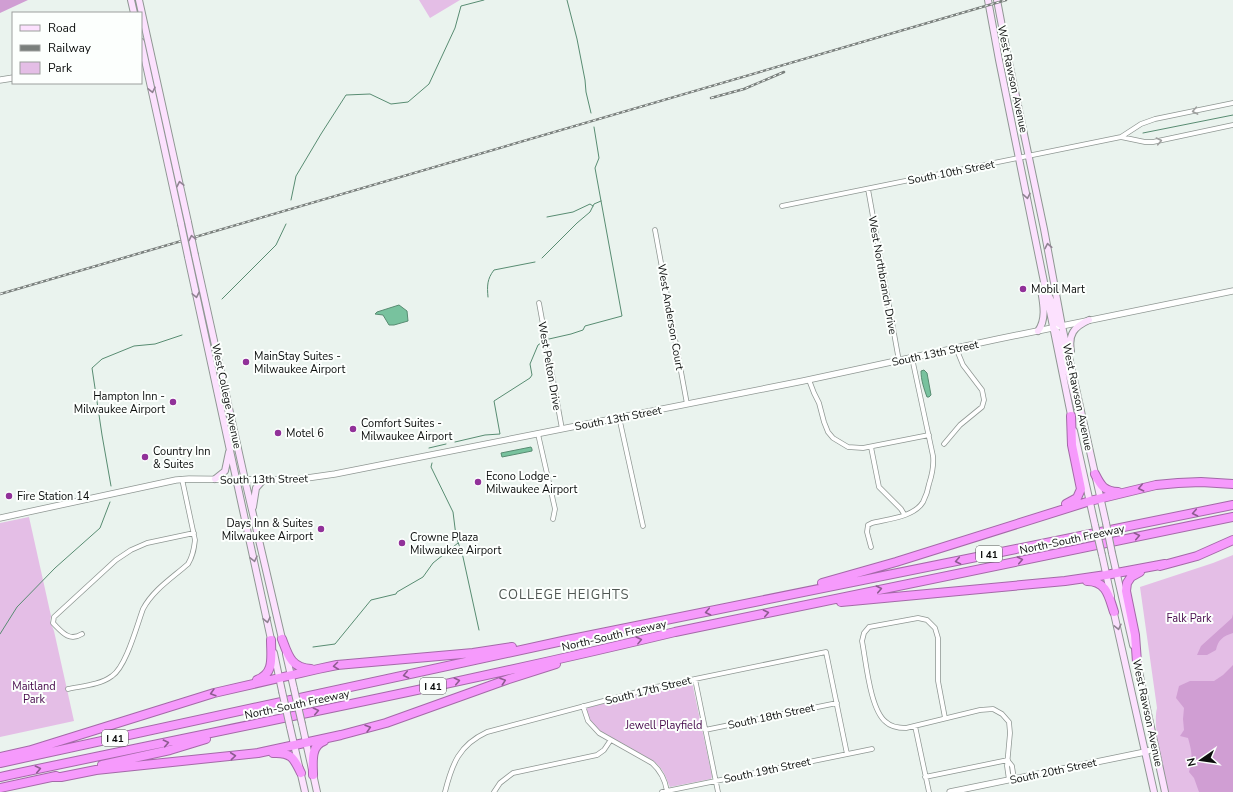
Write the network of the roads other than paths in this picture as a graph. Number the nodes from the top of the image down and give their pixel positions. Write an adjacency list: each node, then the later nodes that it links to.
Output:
1 (131, 0): 5 (main road)
2 (139, 0): 6 (main road, West College Avenue)
3 (988, 0): 16 (main road, West Rawson Avenue)
4 (997, 0): 15 (main road, West Rawson Avenue)
5 (134, 12)
6 (142, 12)
7 (142, 14): 8 (main road, West College Avenue)
8 (150, 50): 9 (street); 45 (main road, West College Avenue, one-way to 8, bridge)
9 (142, 52): 44 (main road, West College Avenue, one-way to 44, bridge)
10 (12, 78): 11 (street)
11 (0, 80)
12 (1233, 103): 14 (street, South 10th Street, one-way to 14)
13 (1233, 125): 14 (street, South 10th Street, one-way to 13)
14 (1121, 137): 15 (street, South 10th Street)
15 (1030, 156): 16 (street, South 10th Street); 20 (main road, West Rawson Avenue)
16 (1020, 158): 17 (street, South 10th Street); 21 (main road, West Rawson Avenue, one-way to 21)
17 (868, 189): 18 (street, South 10th Street); 33 (street, West Northbranch Drive)
18 (782, 206)
19 (654, 230): 35 (street, West Anderson Court)
20 (1045, 230): 21 (main road); 22 (main road, West Rawson Avenue, one-way to 20)
21 (1034, 232): 23 (main road, West Rawson Avenue)
22 (1052, 267): 23 (main road); 28 (main road, West Rawson Avenue)
23 (1042, 272): 24 (main road, West Rawson Avenue); 30 (main road)
24 (1045, 289): 28 (main road); 29 (main road, West Rawson Avenue)
25 (1233, 291): 27 (street, South 13th Street)
26 (539, 303): 39 (street, West Pelton Drive)
27 (1089, 320): 28 (street, South 13th Street); 38 (main road)
28 (1062, 326): 29 (street, South 13th Street); 38 (main road, West Rawson Avenue)
29 (1053, 328): 30 (street, South 13th Street); 36 (main road, West Rawson Avenue); 38 (main road)
30 (1038, 331): 31 (street, South 13th Street)
31 (956, 348): 32 (street, South 13th Street); 42 (street)
32 (912, 358): 33 (street, South 13th Street); 41 (street)
33 (898, 361): 34 (street, South 13th Street)
34 (809, 380): 35 (street, South 13th Street); 43 (street)
35 (687, 404): 37 (street, South 13th Street)
36 (1071, 416): 55 (main road, West Rawson Avenue); 61 (highway)
37 (619, 417): 39 (street, South 13th Street); 63 (street)
38 (1084, 423): 46 (main road, West Rawson Avenue)
39 (562, 429): 40 (street, South 13th Street)
40 (538, 434): 51 (street, South 13th Street); 62 (street)
41 (929, 435): 43 (street); 58 (street)
42 (944, 444)
43 (871, 447): 58 (street)
44 (230, 453): 45 (main road); 48 (main road); 49 (main road, West College Avenue)
45 (239, 453): 50 (main road, West College Avenue)
46 (1095, 474): 53 (highway); 54 (main road, West Rawson Avenue)
47 (182, 479): 48 (street, South 13th Street); 60 (street, South 13th Street); 64 (street)
48 (215, 479): 49 (street, South 13th Street)
49 (236, 480): 50 (street, South 13th Street); 76 (main road, West College Avenue, one-way to 76)
50 (245, 480): 51 (street, South 13th Street); 57 (main road, West College Avenue)
51 (263, 480): 57 (main road)
52 (1233, 484): 53 (highway, one-way to 53)
53 (1127, 492): 54 (highway)
54 (1100, 498): 55 (highway); 68 (main road, West Rawson Avenue, bridge)
55 (1090, 501): 61 (highway); 69 (main road, West Rawson Avenue, bridge)
56 (1233, 505): 71 (highway, North-South Freeway / I 41, one-way to 71)
57 (252, 512): 75 (main road, West College Avenue)
58 (904, 514): 66 (street)
59 (1233, 517): 72 (highway, North-South Freeway / I 41, one-way to 59)
60 (0, 518)
61 (1032, 518): 71 (highway)
62 (553, 519)
63 (643, 526)
64 (194, 533): 74 (street); 85 (street)
65 (1233, 540): 67 (highway)
66 (871, 547)
67 (1165, 564): 68 (highway); 79 (highway)
68 (1117, 574): 69 (highway); 79 (main road, West Rawson Avenue)
69 (1106, 576): 70 (highway); 73 (main road, West Rawson Avenue)
70 (1064, 581): 72 (highway); 73 (highway)
71 (746, 604): 77 (highway, North-South Freeway / I 41, one-way to 77)
72 (786, 608): 78 (highway, North-South Freeway / I 41, one-way to 72)
73 (1114, 612): 100 (main road, West Rawson Avenue, one-way to 100)
74 (82, 634)
75 (282, 639): 80 (highway); 81 (main road, West College Avenue)
76 (271, 640): 82 (main road, West College Avenue); 84 (highway)
77 (567, 640): 80 (highway, one-way to 80); 88 (highway, North-South Freeway / I 41, one-way to 88)
78 (601, 650): 90 (highway, North-South Freeway / I 41, one-way to 78); 93 (highway, one-way to 78)
79 (1136, 662): 97 (main road, West Rawson Avenue)
80 (318, 669): 81 (highway)
81 (291, 675): 82 (highway); 95 (main road, West College Avenue, bridge)
82 (280, 678): 84 (highway); 96 (main road, West College Avenue, bridge)
83 (695, 679): 86 (street, South 17th Street); 87 (street, South 17th Street); 92 (street)
84 (244, 685): 99 (highway, one-way to 99)
85 (68, 689)
86 (837, 703): 92 (street, South 18th Street); 102 (street)
87 (583, 706): 94 (street); 116 (street, South 17th Street)
88 (230, 713): 99 (highway); 105 (highway, North-South Freeway / I 41)
89 (945, 718): 91 (street); 91 (street); 104 (street)
90 (264, 722): 108 (highway, North-South Freeway / I 41, one-way to 90); 109 (highway)
91 (914, 726): 110 (street)
92 (705, 730): 112 (street)
93 (336, 736): 95 (highway); 107 (highway)
94 (610, 740): 117 (street); 118 (street)
95 (306, 743): 96 (highway); 107 (main road, West College Avenue)
96 (295, 745): 101 (highway); 106 (main road, West College Avenue)
97 (1155, 748): 100 (street, South 20th Street); 123 (main road, West Rawson Avenue)
98 (872, 749): 102 (street, South 19th Street)
99 (28, 751): 103 (highway)
100 (1145, 752): 111 (street, South 20th Street); 122 (main road, West Rawson Avenue)
101 (258, 753): 106 (highway); 109 (highway, one-way to 101)
102 (847, 754): 112 (street, South 19th Street)
103 (0, 757)
104 (1008, 761): 110 (street); 111 (street)
105 (0, 763)
106 (301, 773): 114 (main road, West College Avenue)
107 (313, 775): 115 (main road, West College Avenue)
108 (0, 777)
109 (52, 777): 113 (highway)
110 (925, 777): 120 (street)
111 (1012, 780): 121 (street, South 20th Street)
112 (715, 781): 118 (street, South 19th Street); 119 (street)
113 (0, 788)
114 (305, 792)
115 (317, 792)
116 (445, 792)
117 (494, 792)
118 (665, 792)
119 (718, 792)
120 (929, 792)
121 (950, 792)
122 (1154, 792)
123 (1165, 792)

